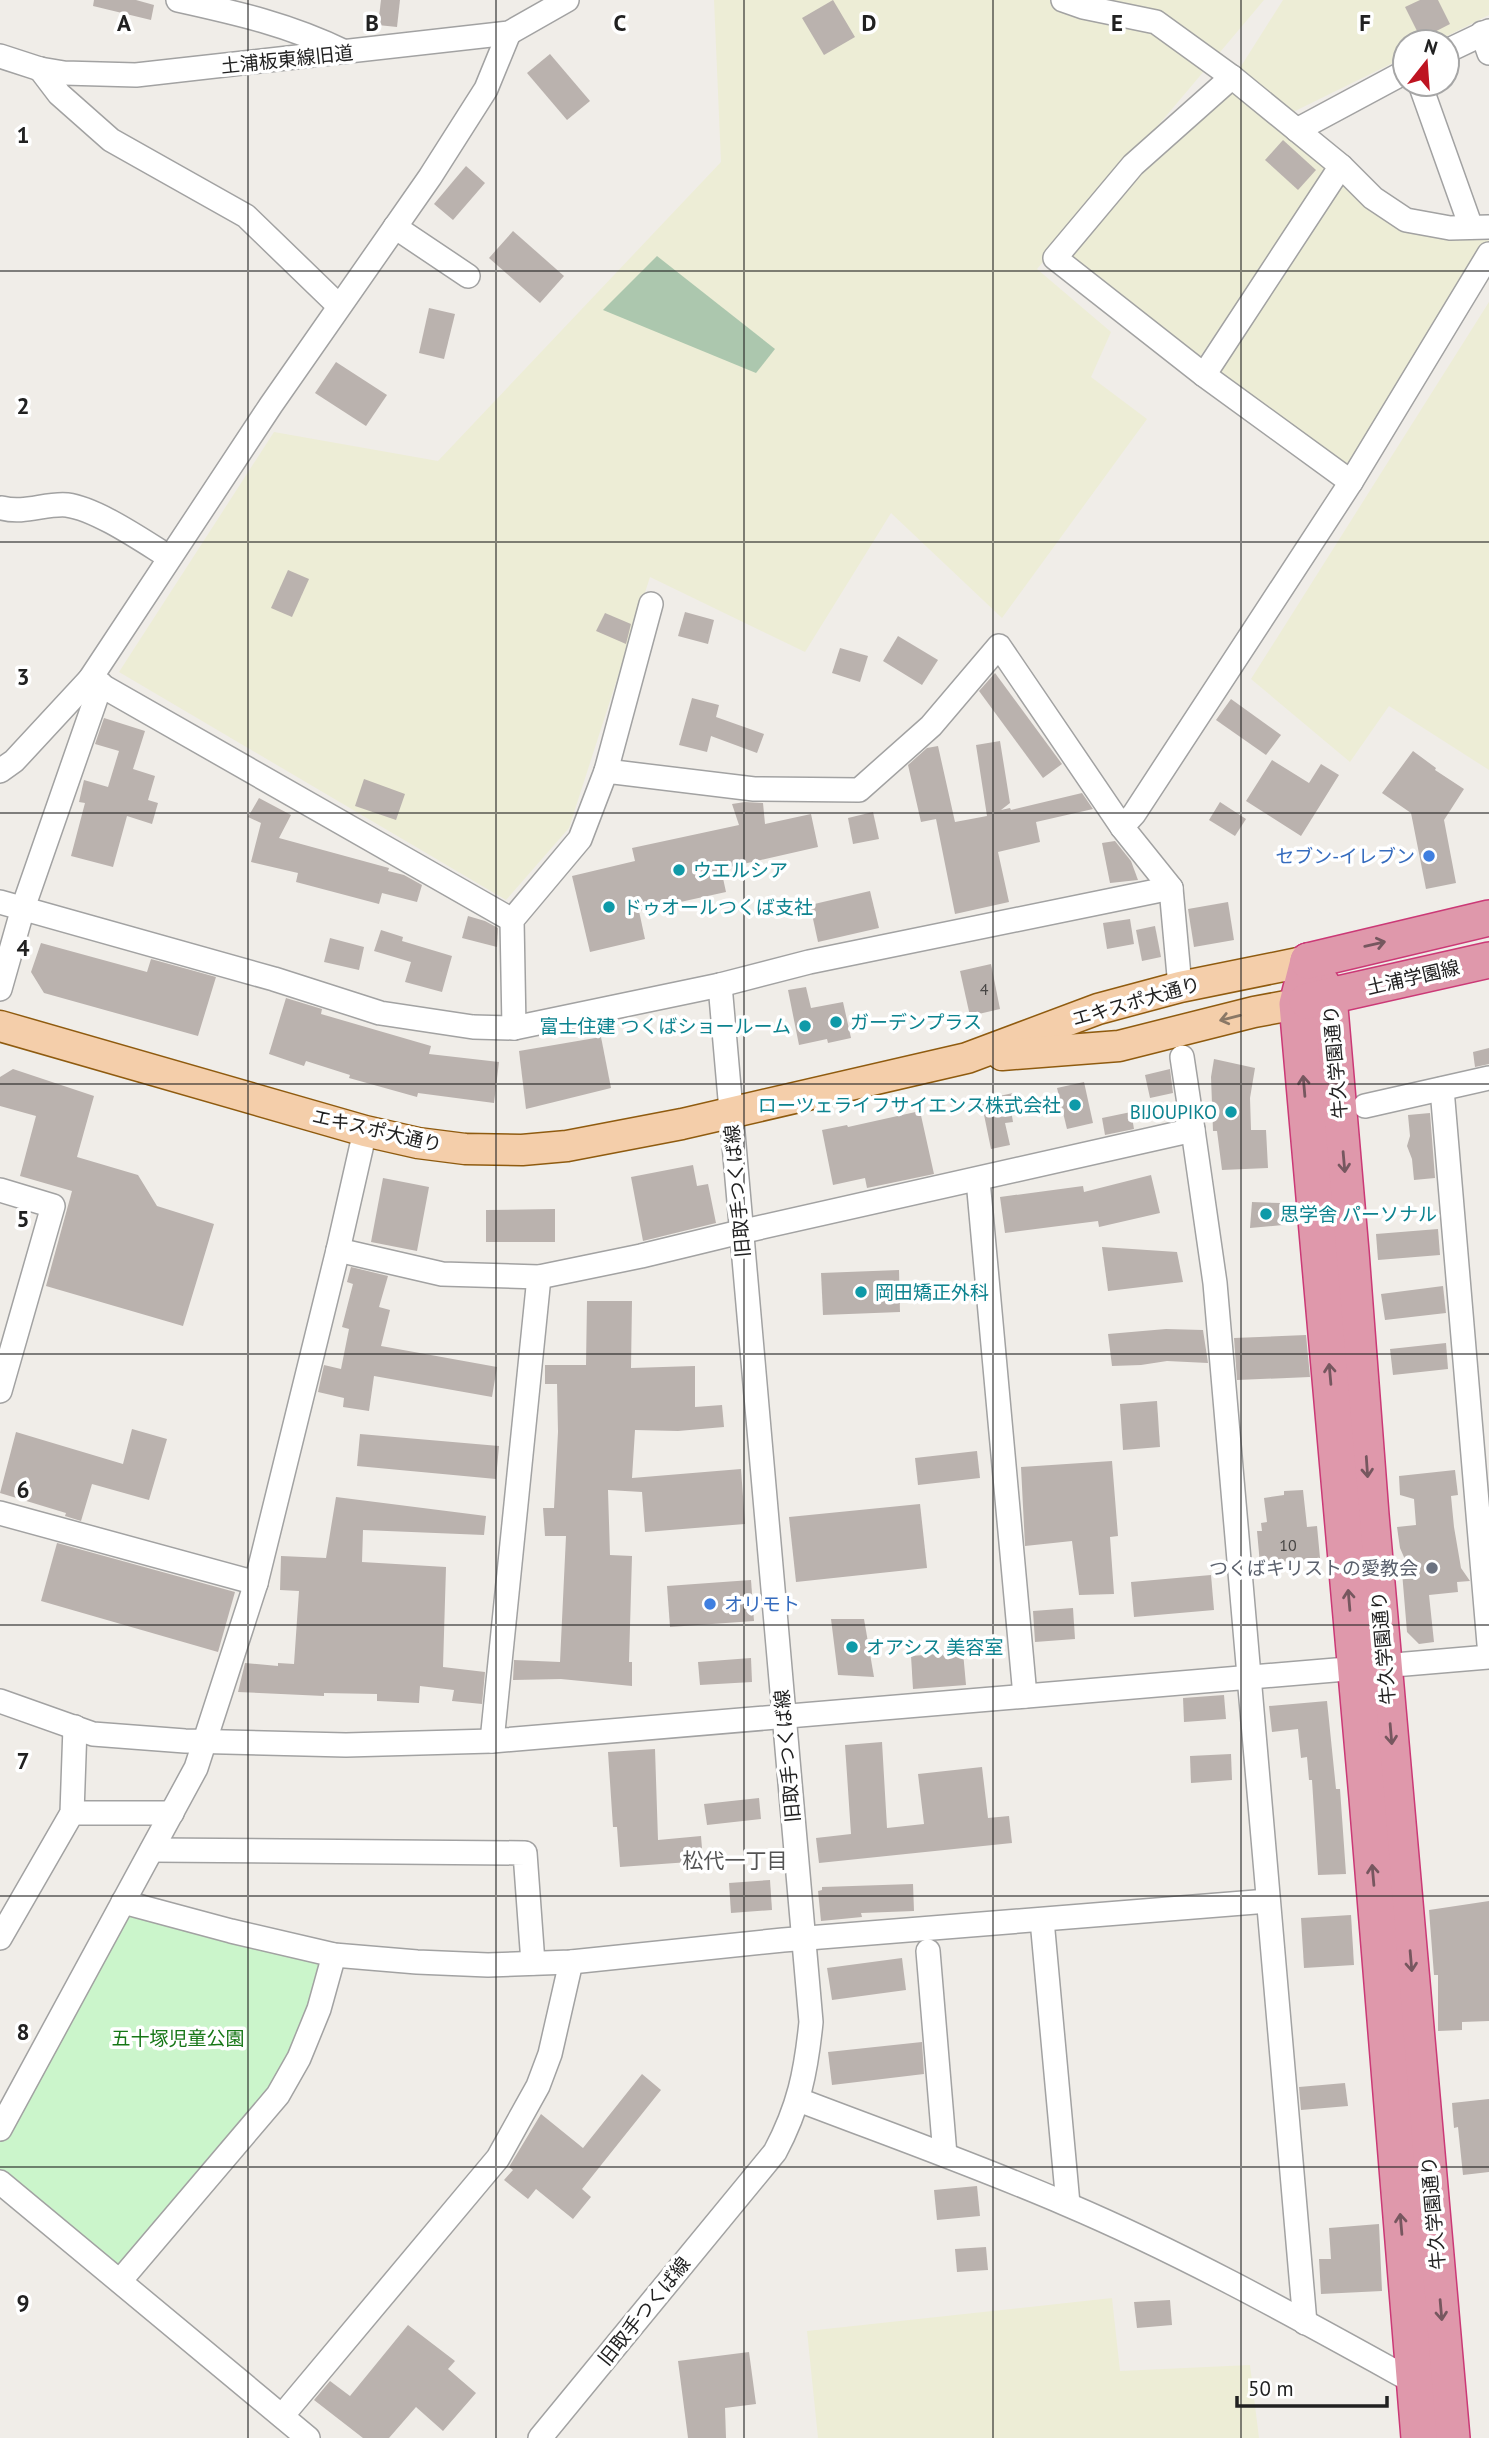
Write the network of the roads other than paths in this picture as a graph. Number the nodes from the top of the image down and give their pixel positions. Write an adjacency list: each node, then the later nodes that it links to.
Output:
1 (178, 0): 7 (street)
2 (567, 0): 4 (street, 土浦板東線旧道)
3 (1063, 0): 10 (street)
4 (509, 33): 7 (street, 土浦板東線旧道); 15 (street)
5 (1487, 39): 6 (street)
6 (1461, 47)
7 (346, 52): 9 (street, 土浦板東線旧道)
8 (0, 55): 9 (street, 土浦板東線旧道)
9 (40, 69): 19 (street)
10 (1231, 77): 13 (street); 20 (street)
11 (1391, 80): 13 (street)
12 (1426, 98): 16 (street)
13 (1297, 130): 14 (street)
14 (1341, 166): 16 (street); 20 (street)
15 (395, 227): 18 (street); 19 (street)
16 (1480, 227)
17 (1489, 254): 21 (street)
18 (468, 276)
19 (339, 306): 23 (street)
20 (1204, 375): 21 (street)
21 (1351, 482): 28 (street)
22 (5, 503): 23 (street)
23 (169, 557): 25 (street)
24 (651, 604): 27 (street)
25 (95, 681): 26 (street); 31 (street); 33 (street)
26 (0, 771)
27 (606, 771): 28 (street); 33 (street)
28 (1122, 827): 29 (street)
29 (1171, 888): 36 (street); 37 (street)
30 (0, 902): 31 (street)
31 (23, 908): 38 (street); 41 (street)
32 (1489, 918): 35 (highway, 土浦学園線, one-way to 32)
33 (512, 920): 41 (street)
34 (1489, 960): 39 (highway, 土浦学園線)
35 (1308, 961): 37 (main road, エキスポ大通り); 39 (highway, 牛久学園通り)
36 (720, 985): 41 (street); 47 (street, 旧取手つくば線)
37 (1180, 987): 43 (main road, エキスポ大通り)
38 (0, 989)
39 (1313, 1000): 43 (main road, エキスポ大通り, one-way to 43); 60 (highway, 牛久学園通り)
40 (0, 1026): 49 (main road, エキスポ大通り)
41 (514, 1028)
42 (1182, 1056): 48 (street)
43 (967, 1058): 47 (main road, エキスポ大通り)
44 (1489, 1078): 45 (street)
45 (1442, 1089): 46 (street); 58 (street)
46 (1365, 1106)
47 (730, 1111): 49 (main road, エキスポ大通り); 52 (street, 旧取手つくば線)
48 (1193, 1130): 50 (street); 61 (street)
49 (365, 1131): 53 (street)
50 (978, 1180): 52 (street); 62 (street)
51 (0, 1190): 55 (street)
52 (740, 1232): 54 (street); 64 (street, 旧取手つくば線)
53 (338, 1250): 54 (street); 57 (street)
54 (539, 1277): 66 (street)
55 (0, 1391)
56 (0, 1513): 57 (street)
57 (256, 1583): 67 (street)
58 (1489, 1644)
59 (1489, 1657): 60 (street)
60 (1370, 1667): 61 (street); 87 (highway, 牛久学園通り, one-way to 60); 92 (highway, 牛久学園通り, one-way to 92)
61 (1248, 1679): 62 (street); 71 (street)
62 (1025, 1696): 64 (street)
63 (0, 1701): 65 (street)
64 (784, 1716): 66 (street); 75 (street, 旧取手つくば線)
65 (75, 1727): 67 (street); 68 (street)
66 (492, 1741): 67 (street)
67 (206, 1742): 69 (street)
68 (72, 1813): 69 (street); 74 (street)
69 (172, 1813): 70 (street)
70 (152, 1850): 72 (street); 79 (street)
71 (1268, 1901): 73 (street); 86 (street)
72 (123, 1902): 77 (street); 81 (street)
73 (1042, 1920): 75 (street); 84 (street)
74 (0, 1938)
75 (802, 1940): 78 (street); 80 (street, 旧取手つくば線)
76 (928, 1951): 82 (street)
77 (334, 1955): 79 (street); 85 (street)
78 (571, 1962): 79 (street); 88 (street)
79 (533, 1964)
80 (799, 2100): 82 (street); 90 (street, 旧取手つくば線)
81 (0, 2129)
82 (946, 2155): 84 (street)
83 (0, 2182): 85 (street)
84 (1068, 2204): 86 (street)
85 (120, 2281): 88 (street)
86 (1305, 2322): 87 (street)
87 (1414, 2382): 91 (highway, 牛久学園通り)
88 (282, 2416): 89 (street)
89 (307, 2438)
90 (540, 2438)
91 (1419, 2438)
92 (1452, 2438)

